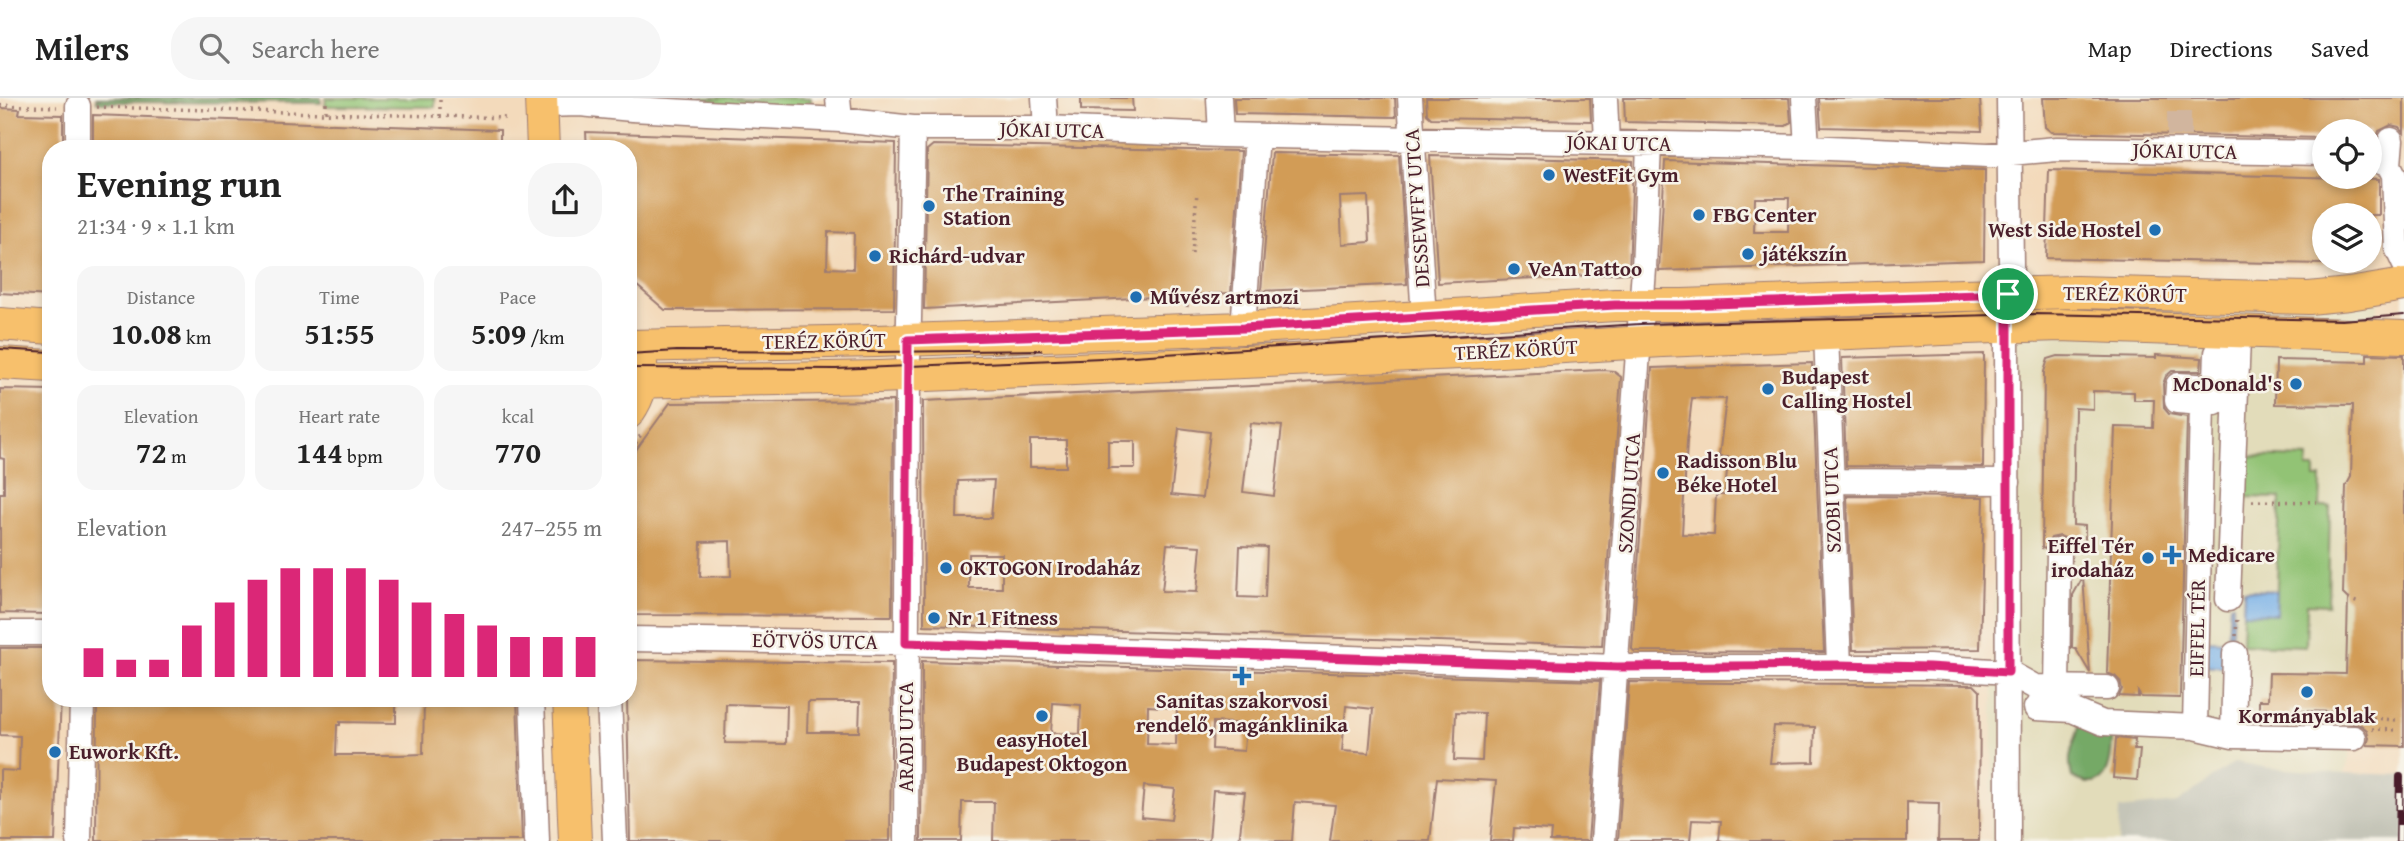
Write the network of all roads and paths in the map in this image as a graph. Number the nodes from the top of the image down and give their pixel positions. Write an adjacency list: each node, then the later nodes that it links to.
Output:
1 (326, 98): 13 (path)
2 (440, 98): 14 (path)
3 (1044, 98): 17 (street)
4 (1219, 98): 18 (street)
5 (1410, 98): 20 (street, DESSEWFFY UTCA)
6 (1605, 98): 23 (street)
7 (1804, 98): 25 (street)
8 (2009, 98): 27 (street)
9 (541, 102): 12 (street, JÓKAI UTCA); 22 (main road)
10 (0, 105): 11 (path)
11 (78, 106): 13 (path); 21 (street)
12 (839, 109): 16 (street, JÓKAI UTCA)
13 (326, 112): 14 (path)
14 (440, 116): 15 (path)
15 (508, 118)
16 (913, 128): 17 (street, JÓKAI UTCA); 43 (street, ARADI UTCA)
17 (1046, 128): 18 (street, JÓKAI UTCA)
18 (1221, 135): 19 (street, JÓKAI UTCA)
19 (1257, 136): 20 (street, JÓKAI UTCA); 39 (street)
20 (1413, 138): 23 (street, JÓKAI UTCA); 35 (street, DESSEWFFY UTCA)
21 (78, 140)
22 (543, 140)
23 (1607, 143): 24 (street, JÓKAI UTCA)
24 (1649, 145): 25 (street, JÓKAI UTCA); 34 (street, SZONDI UTCA)
25 (1807, 147): 27 (street, JÓKAI UTCA)
26 (2312, 152): 27 (street, JÓKAI UTCA)
27 (2009, 154): 33 (street)
28 (2383, 154): 31 (street)
29 (1197, 192): 30 (path)
30 (1192, 254)
31 (2404, 263)
32 (2404, 285): 33 (main road, TERÉZ KÖRÚT)
33 (2008, 294): 34 (main road, TERÉZ KÖRÚT); 38 (street)
34 (1641, 306): 35 (main road, TERÉZ KÖRÚT); 45 (street, SZONDI UTCA)
35 (1424, 318): 39 (main road, TERÉZ KÖRÚT)
36 (0, 324): 37 (main road)
37 (42, 327)
38 (2007, 327): 40 (main road, TERÉZ KÖRÚT); 44 (main road, TERÉZ KÖRÚT); 53 (street)
39 (1243, 328): 43 (main road, TERÉZ KÖRÚT)
40 (1826, 334): 45 (main road, TERÉZ KÖRÚT); 52 (street, SZOBI UTCA)
41 (2404, 337): 44 (main road, TERÉZ KÖRÚT)
42 (637, 340): 43 (main road, TERÉZ KÖRÚT)
43 (908, 340): 48 (street, ARADI UTCA)
44 (2238, 342): 51 (street, EIFFEL TÉR); 54 (street, EIFFEL TÉR)
45 (1639, 343): 48 (main road, TERÉZ KÖRÚT); 66 (street, SZONDI UTCA)
46 (0, 363): 47 (main road)
47 (42, 365)
48 (908, 376): 49 (main road, TERÉZ KÖRÚT); 63 (street, ARADI UTCA)
49 (637, 382)
50 (2175, 393): 51 (street)
51 (2209, 395): 77 (street, EIFFEL TÉR)
52 (1832, 481): 53 (street); 65 (street, SZOBI UTCA)
53 (2008, 482): 67 (street)
54 (2232, 500): 55 (path); 57 (street, EIFFEL TÉR)
55 (2320, 502)
56 (2059, 551): 68 (street)
57 (2228, 599): 64 (path)
58 (2348, 599): 59 (path)
59 (2359, 603)
60 (0, 633): 61 (street)
61 (42, 633)
62 (637, 639): 63 (street, EÖTVÖS UTCA)
63 (906, 643): 66 (street, EÖTVÖS UTCA); 85 (street, ARADI UTCA)
64 (2235, 654): 80 (street)
65 (1839, 665): 66 (street, EÖTVÖS UTCA); 67 (street, EÖTVÖS UTCA)
66 (1617, 667): 86 (street, SZONDI UTCA)
67 (2008, 672): 68 (street); 87 (street)
68 (2057, 688): 69 (street)
69 (2107, 688)
70 (82, 707): 81 (street)
71 (532, 707): 82 (street)
72 (569, 707): 83 (main road)
73 (609, 707): 84 (street)
74 (2036, 708): 77 (street)
75 (2373, 718): 76 (path)
76 (2396, 720)
77 (2195, 727): 80 (street)
78 (2396, 730): 79 (path)
79 (2363, 734): 80 (street)
80 (2234, 736)
81 (79, 841)
82 (537, 841)
83 (575, 841)
84 (615, 841)
85 (906, 841)
86 (1603, 841)
87 (2008, 841)

